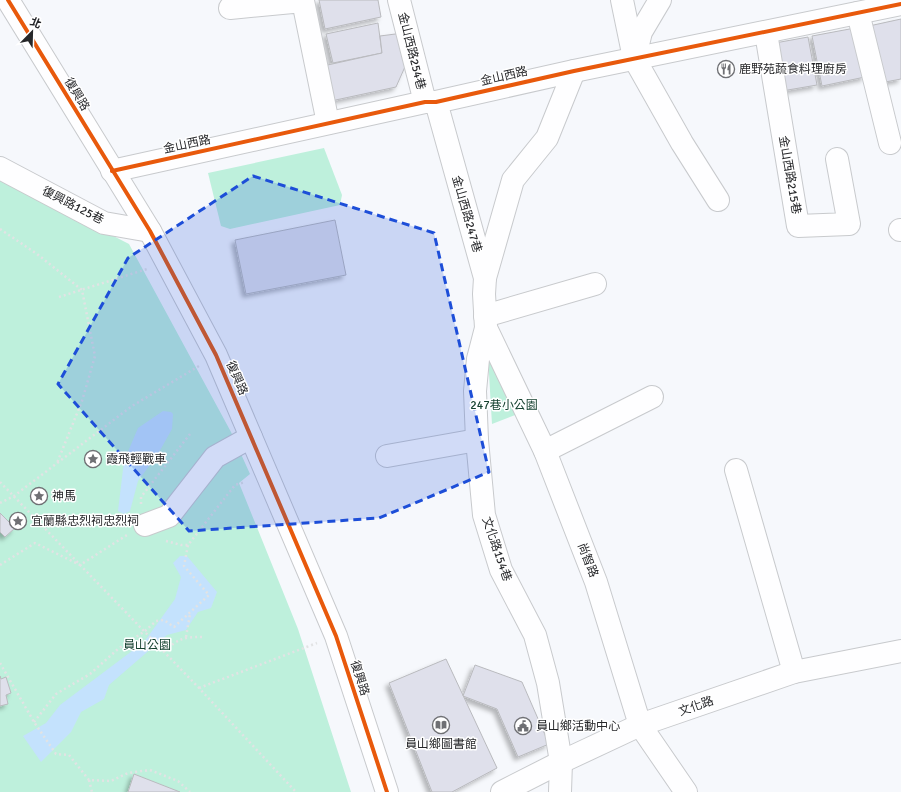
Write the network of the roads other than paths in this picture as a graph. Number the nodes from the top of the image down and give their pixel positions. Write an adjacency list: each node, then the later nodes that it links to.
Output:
1 (8, 0): 16 (street, 復興路)
2 (399, 0): 11 (street, 金山西路254巷)
3 (622, 0): 9 (street)
4 (660, 0): 9 (street)
5 (901, 4): 7 (street, 金山西路)
6 (230, 8): 12 (street)
7 (858, 13): 8 (street, 金山西路); 13 (street)
8 (766, 32): 9 (street, 金山西路); 14 (street, 金山西路215巷)
9 (634, 58): 10 (street, 金山西路); 17 (street)
10 (574, 71): 11 (street, 金山西路); 19 (street)
11 (431, 102): 12 (street, 金山西路); 19 (street, 金山西路247巷)
12 (328, 123): 16 (street, 金山西路)
13 (890, 143)
14 (837, 159)
15 (0, 168): 18 (street, 復興路125巷)
16 (112, 171): 18 (street, 復興路)
17 (718, 200)
18 (150, 231): 23 (street, 復興路)
19 (485, 278): 21 (street, 金山西路247巷)
20 (595, 284): 21 (street)
21 (485, 322): 24 (street, 文化路154巷); 25 (street, 尚智路)
22 (652, 398): 25 (street)
23 (251, 437): 28 (street); 33 (street, 復興路)
24 (477, 440): 26 (street); 32 (street, 文化路154巷)
25 (545, 451): 31 (street, 尚智路)
26 (387, 456)
27 (736, 470): 30 (street)
28 (145, 525)
29 (901, 651): 30 (street, 文化路)
30 (794, 672): 31 (street, 文化路)
31 (640, 725): 32 (street, 文化路); 36 (street, 尚智路)
32 (560, 762): 34 (street, 文化路); 35 (street, 文化路154巷)
33 (387, 792)
34 (502, 792)
35 (560, 792)
36 (686, 792)

